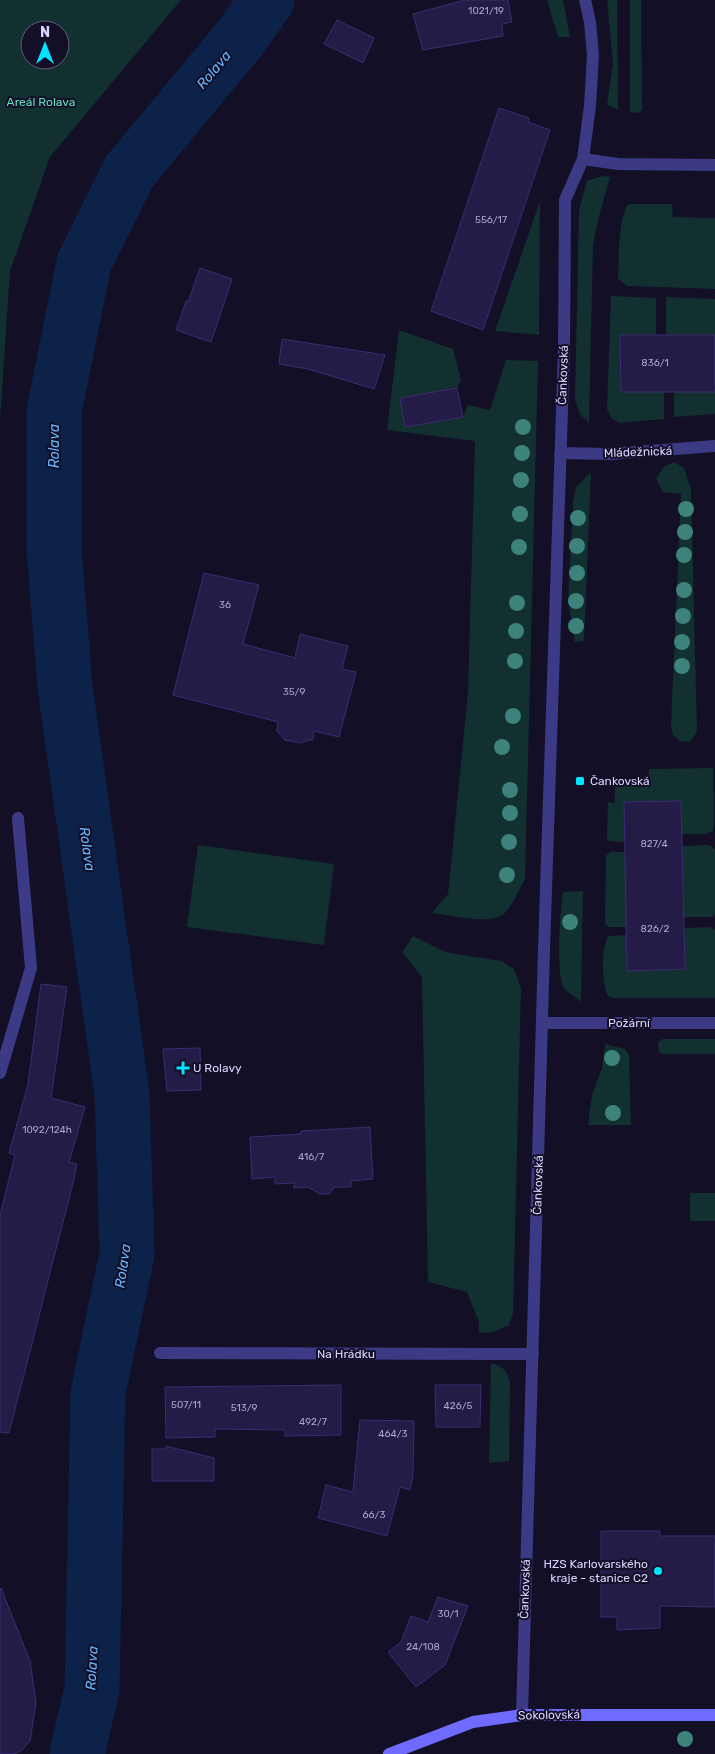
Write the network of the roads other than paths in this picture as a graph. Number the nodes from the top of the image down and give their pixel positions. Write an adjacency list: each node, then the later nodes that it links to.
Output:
1 (585, 0): 2 (street, Čankovská)
2 (583, 159): 3 (street); 5 (street, Čankovská)
3 (715, 165)
4 (715, 446): 5 (street, Mládežnická)
5 (560, 453): 7 (street, Čankovská)
6 (18, 818): 9 (street)
7 (542, 1023): 8 (street, Požární); 11 (street, Čankovská)
8 (715, 1023)
9 (0, 1073)
10 (160, 1353): 11 (street, Na Hrádku)
11 (533, 1354): 12 (street, Čankovská)
12 (522, 1714): 13 (street, Sokolovská); 14 (street, Sokolovská)
13 (715, 1715)
14 (389, 1754)

